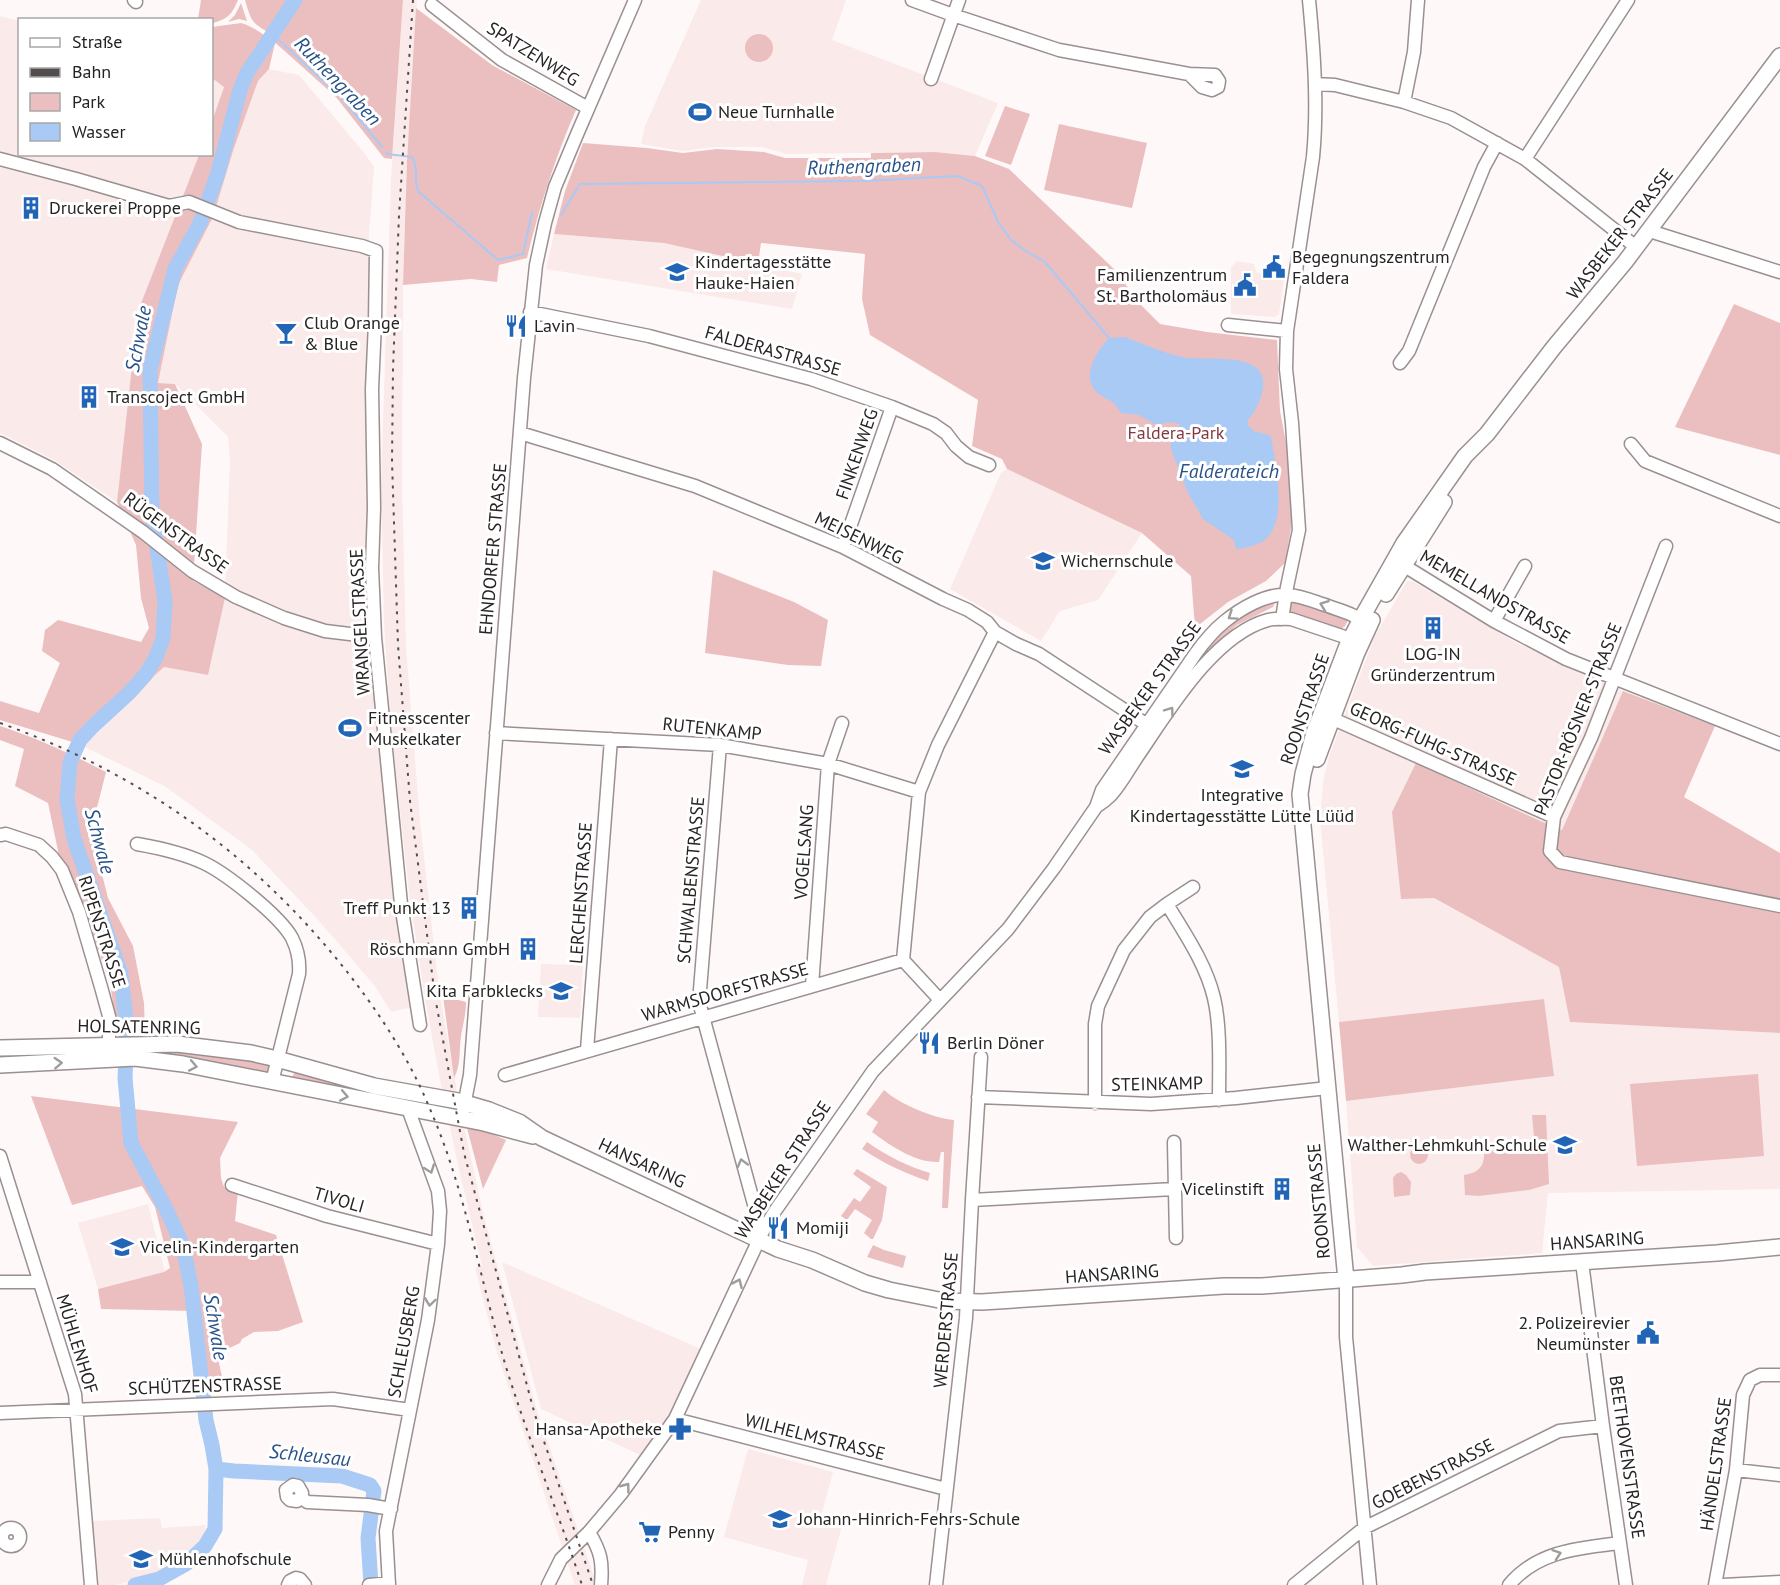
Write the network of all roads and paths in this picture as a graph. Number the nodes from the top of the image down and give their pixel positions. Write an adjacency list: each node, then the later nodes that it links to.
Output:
1 (635, 0): 14 (street, EHNDORFER STRASSE)
2 (912, 0): 8 (street)
3 (959, 0): 8 (street)
4 (1309, 0): 12 (street)
5 (1418, 0): 13 (street)
6 (1628, 0): 17 (street)
7 (432, 5): 14 (street, SPATZENWEG)
8 (953, 15): 10 (street); 11 (street)
9 (1780, 56): 18 (main road, WASBEKER STRASSE)
10 (1189, 74)
11 (931, 79)
12 (1315, 84): 13 (street); 23 (street)
13 (1404, 102): 15 (street)
14 (588, 108): 21 (street, EHNDORFER STRASSE)
15 (1497, 143): 17 (street); 24 (street)
16 (0, 159): 40 (street, WRANGELSTRASSE)
17 (1525, 159): 19 (street)
18 (1650, 229): 19 (main road, WASBEKER STRASSE); 20 (street)
19 (1636, 247): 33 (main road, WASBEKER STRASSE)
20 (1780, 273)
21 (530, 312): 25 (street, FALDERASTRASSE); 26 (street, EHNDORFER STRASSE)
22 (1228, 325): 23 (street)
23 (1287, 331): 35 (street)
24 (1400, 363)
25 (892, 407): 29 (street, FALDERASTRASSE); 32 (street, FINKENWEG)
26 (520, 433): 32 (street, MEISENWEG); 45 (street, EHNDORFER STRASSE)
27 (0, 443): 40 (street, RÜGENSTRASSE)
28 (1631, 444): 30 (street)
29 (989, 465)
30 (1780, 516)
31 (1666, 546): 41 (street, PASTOR-RÖSNER-STRASSE)
32 (843, 547): 39 (street, MEISENWEG)
33 (1399, 562): 37 (street, MEMELLANDSTRASSE); 38 (main road, WASBEKER STRASSE)
34 (1525, 566): 37 (street)
35 (1285, 594): 36 (street); 38 (street, one-way to 35); 44 (street, WASBEKER STRASSE, one-way to 44)
36 (1282, 619): 38 (street, WASBEKER STRASSE); 44 (street, WASBEKER STRASSE, one-way to 36)
37 (1494, 621): 41 (street, MEMELLANDSTRASSE)
38 (1360, 631): 42 (main road, ROONSTRASSE); 51 (main road, ROONSTRASSE)
39 (995, 632): 44 (street, MEISENWEG); 50 (street)
40 (375, 637): 62 (street, WRANGELSTRASSE)
41 (1614, 679): 47 (street, MEMELLANDSTRASSE); 52 (street, PASTOR-RÖSNER-STRASSE)
42 (1331, 718): 51 (main road, ROONSTRASSE); 52 (street, GEORG-FUHG-STRASSE)
43 (842, 723): 49 (street, VOGELSANG)
44 (1151, 727): 60 (street, WASBEKER STRASSE)
45 (496, 733): 46 (street, RUTENKAMP); 76 (street, EHNDORFER STRASSE)
46 (611, 739): 48 (street, RUTENKAMP); 65 (street, LERCHENSTRASSE)
47 (1780, 744)
48 (720, 745): 49 (street, RUTENKAMP); 61 (street, SCHWALBENSTRASSE)
49 (828, 764): 50 (street, RUTENKAMP); 59 (street, VOGELSANG)
50 (920, 792): 58 (street)
51 (1303, 814): 73 (main road, ROONSTRASSE)
52 (1554, 817): 57 (street, PASTOR-RÖSNER-STRASSE)
53 (0, 835): 64 (street, RIPENSTRASSE)
54 (137, 844): 68 (street)
55 (1193, 887): 56 (street, STEINKAMP)
56 (1167, 904): 75 (street, STEINKAMP); 77 (street, STEINKAMP)
57 (1780, 906)
58 (903, 960): 59 (street, WARMSDORFSTRASSE); 60 (street)
59 (812, 986): 61 (street, WARMSDORFSTRASSE)
60 (940, 1000): 87 (street, WASBEKER STRASSE)
61 (702, 1017): 65 (street, WARMSDORFSTRASSE); 87 (street, SCHWALBENSTRASSE, one-way to 61)
62 (420, 1025)
63 (0, 1048): 64 (main road, HOLSATENRING)
64 (114, 1050): 66 (main road, HOLSATENRING); 69 (main road, HOLSATENRING, one-way to 64)
65 (587, 1050): 71 (street, WARMSDORFSTRASSE)
66 (135, 1051): 68 (main road, HOLSATENRING); 72 (main road, HOLSATENRING, one-way to 72)
67 (981, 1056): 74 (street, WERDERSTRASSE)
68 (277, 1059): 70 (main road, HOLSATENRING); 72 (street)
69 (0, 1065)
70 (299, 1066): 72 (street); 76 (main road, HOLSATENRING)
71 (505, 1075)
72 (279, 1083): 78 (main road, HOLSATENRING, one-way to 78)
73 (1328, 1088): 75 (street, STEINKAMP); 93 (main road, ROONSTRASSE)
74 (978, 1096): 77 (street, STEINKAMP); 85 (street, WERDERSTRASSE)
75 (1220, 1100): 77 (street, STEINKAMP)
76 (465, 1103): 79 (street, EHNDORFER STRASSE); 80 (main road, HANSARING)
77 (1095, 1103)
78 (410, 1108): 79 (main road, HOLSATENRING); 88 (street, SCHLEUSBERG, one-way to 88)
79 (462, 1119): 80 (main road, HANSARING)
80 (542, 1138): 87 (main road, HANSARING)
81 (1174, 1142): 84 (street)
82 (0, 1156): 95 (street, MÜHLENHOF)
83 (232, 1185): 88 (street, TIVOLI)
84 (1174, 1189): 85 (street); 86 (street)
85 (972, 1200): 96 (street, WERDERSTRASSE)
86 (1176, 1238)
87 (759, 1239): 96 (main road, HANSARING); 101 (street, WASBEKER STRASSE, one-way to 87)
88 (438, 1244): 99 (street, SCHLEUSBERG, one-way to 99)
89 (1780, 1247): 90 (main road, HANSARING)
90 (1717, 1253): 91 (main road, HANSARING); 92 (main road, HANSARING)
91 (1780, 1256)
92 (1582, 1262): 93 (main road, HANSARING); 102 (street, BEETHOVENSTRASSE)
93 (1346, 1280): 96 (main road, HANSARING); 108 (street, ROONSTRASSE)
94 (0, 1282): 95 (street)
95 (40, 1282): 98 (street, MÜHLENHOF)
96 (968, 1302): 105 (street, WERDERSTRASSE)
97 (1780, 1375): 103 (street, HÄNDELSTRASSE)
98 (78, 1410): 99 (street, SCHÜTZENSTRASSE); 100 (street, SCHÜTZENSTRASSE); 114 (street, MÜHLENHOF)
99 (410, 1410): 107 (street, SCHLEUSBERG)
100 (0, 1413)
101 (675, 1419): 105 (street, WILHELMSTRASSE); 109 (street, WASBEKER STRASSE, one-way to 101)
102 (1603, 1426): 108 (street, GOEBENSTRASSE); 110 (street, BEETHOVENSTRASSE)
103 (1736, 1470): 104 (street); 125 (street, HÄNDELSTRASSE)
104 (1780, 1475)
105 (946, 1489): 120 (street, WERDERSTRASSE)
106 (301, 1497): 107 (street)
107 (379, 1507): 113 (street, SCHLEUSBERG)
108 (1364, 1528): 121 (street, GOEBENSTRASSE); 122 (street, ROONSTRASSE)
109 (589, 1532): 118 (street, WASBEKER STRASSE); 119 (street)
110 (1620, 1543): 123 (street, one-way to 110); 124 (street, BEETHOVENSTRASSE)
111 (1780, 1582): 126 (street)
112 (376, 1584): 113 (street); 117 (street)
113 (389, 1584)
114 (91, 1585)
115 (288, 1585): 116 (street)
116 (305, 1585)
117 (369, 1585)
118 (548, 1585)
119 (602, 1585)
120 (936, 1585)
121 (1294, 1585)
122 (1370, 1585)
123 (1509, 1585)
124 (1626, 1585)
125 (1715, 1585)
126 (1723, 1585)

